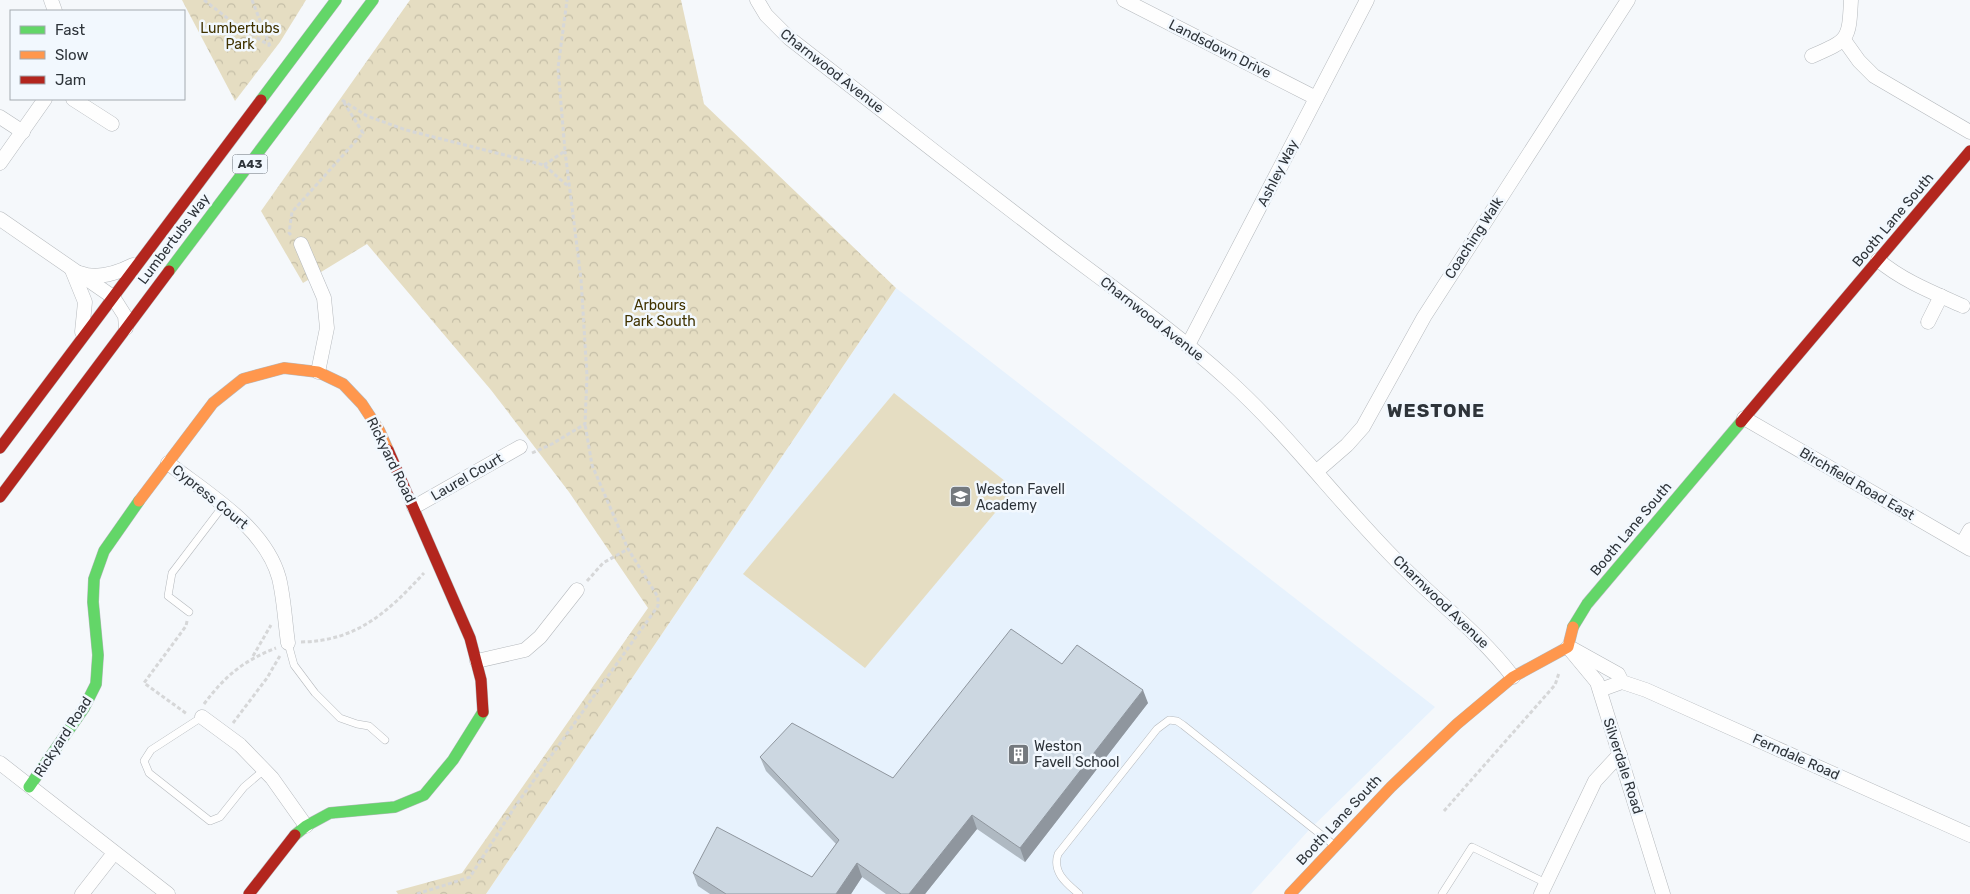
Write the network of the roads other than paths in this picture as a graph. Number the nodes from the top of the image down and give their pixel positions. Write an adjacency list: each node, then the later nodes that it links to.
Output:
1 (336, 0): 22 (main road, Lumbertubs Way / A43)
2 (373, 0): 28 (main road, Lumbertubs Way / A43)
3 (757, 0): 30 (street, Charnwood Avenue)
4 (1124, 0): 10 (street, Landsdown Drive)
5 (1367, 0): 10 (street, Ashley Way)
6 (1628, 0): 36 (street, Coaching Walk)
7 (1851, 0): 8 (street)
8 (1844, 40): 9 (street); 16 (street)
9 (1812, 56)
10 (1316, 98): 30 (street, Ashley Way)
11 (44, 100): 15 (street)
12 (76, 100): 14 (street)
13 (0, 117): 15 (street)
14 (112, 124)
15 (23, 132): 18 (street)
16 (1970, 132)
17 (1970, 151): 21 (main road, Booth Lane South)
18 (0, 163)
19 (0, 218): 23 (street)
20 (301, 244): 31 (street)
21 (1878, 260): 24 (street); 32 (main road, Booth Lane South)
22 (140, 261): 23 (street); 25 (main road, Lumbertubs Way / A43)
23 (72, 270): 25 (street); 29 (street)
24 (1941, 296): 26 (street); 27 (street)
25 (113, 297): 28 (street); 29 (main road, Lumbertubs Way / A43)
26 (1962, 306)
27 (1928, 322)
28 (126, 328): 37 (main road, Lumbertubs Way / A43)
29 (80, 341): 34 (main road, Lumbertubs Way / A43)
30 (1188, 346): 36 (street, Charnwood Avenue)
31 (318, 372): 35 (main road, Rickyard Road); 39 (main road, Rickyard Road)
32 (1744, 418): 41 (street, Birchfield Road East); 45 (main road, Booth Lane South)
33 (520, 447): 39 (street, Laurel Court)
34 (0, 448)
35 (168, 463): 38 (street, Cypress Court); 55 (main road, Rickyard Road)
36 (1317, 471): 47 (street, Charnwood Avenue)
37 (0, 497)
38 (222, 506): 43 (lane); 44 (street, Cypress Court)
39 (414, 508): 46 (main road, Rickyard Road)
40 (1970, 530): 41 (street)
41 (1966, 547)
42 (577, 590): 46 (street)
43 (189, 612)
44 (288, 643): 51 (lane)
45 (1568, 647): 47 (main road, Booth Lane South); 48 (street, Ferndale Road); 49 (street, Silverdale Road)
46 (477, 661): 56 (main road, Rickyard Road)
47 (1513, 677): 58 (main road, Booth Lane South)
48 (1622, 682): 49 (street); 57 (street, Ferndale Road)
49 (1600, 690): 52 (street, Silverdale Road)
50 (202, 717): 54 (street); 54 (lane)
51 (385, 740)
52 (1620, 754): 60 (street); 67 (street, Silverdale Road)
53 (0, 763): 55 (street, Rickyard Road)
54 (264, 770): 56 (street)
55 (29, 787): 59 (street, Rickyard Road)
56 (306, 826): 63 (main road, Rickyard Road)
57 (1970, 835)
58 (1335, 846): 64 (lane); 65 (main road, Booth Lane South)
59 (114, 853): 61 (street); 62 (street, Rickyard Road)
60 (1544, 889): 66 (lane)
61 (82, 894)
62 (168, 894)
63 (249, 894)
64 (1079, 894)
65 (1290, 894)
66 (1442, 894)
67 (1663, 894)

